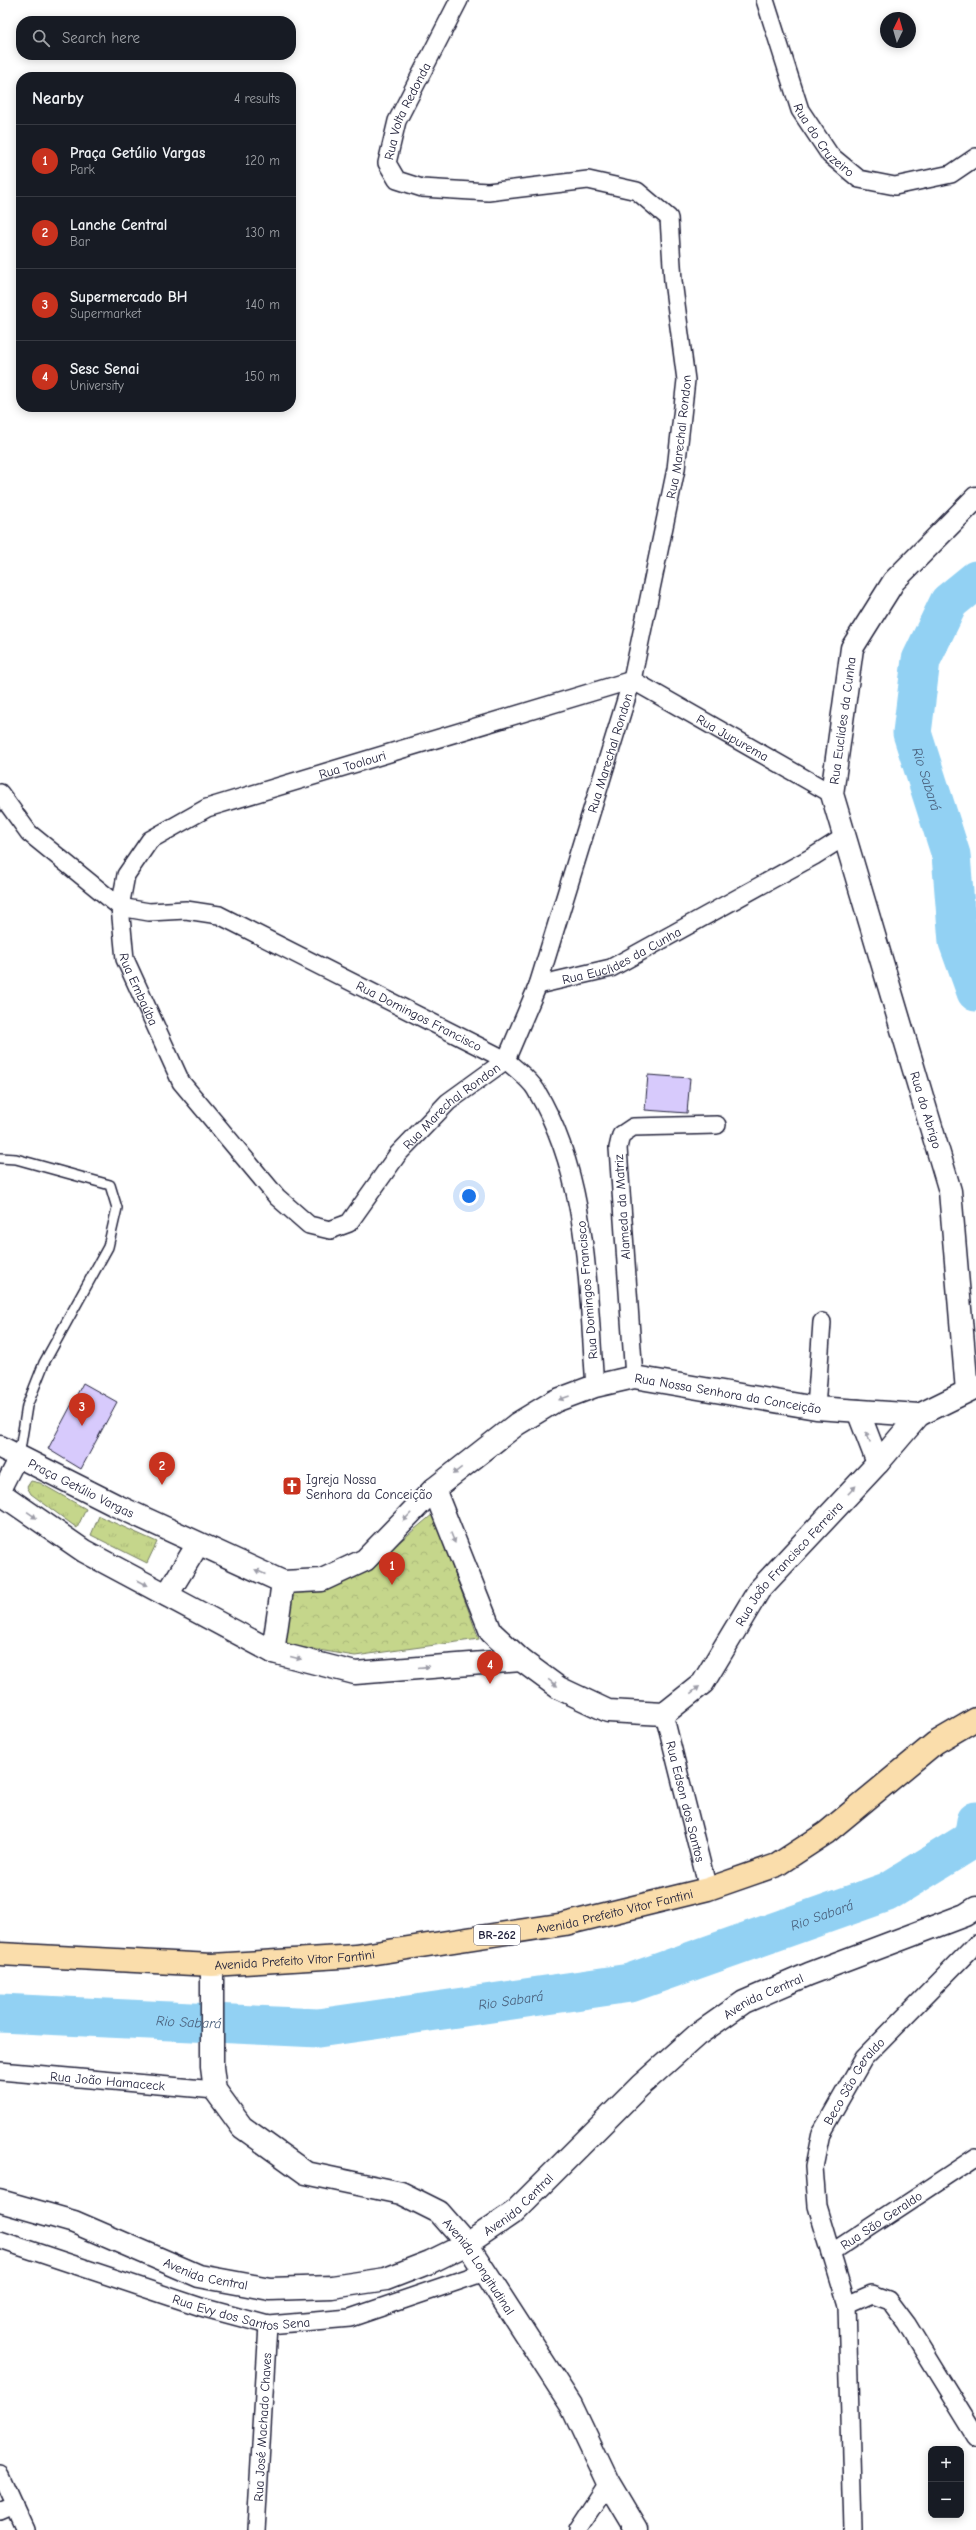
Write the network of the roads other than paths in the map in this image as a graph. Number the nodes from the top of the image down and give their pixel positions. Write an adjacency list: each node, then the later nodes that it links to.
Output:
1 (460, 0): 4 (street, Rua Volta Redonda)
2 (765, 0): 3 (street, Rua do Cruzeiro)
3 (976, 157)
4 (588, 180): 6 (street, Rua Marechal Rondon)
5 (976, 498): 8 (street, Rua Euclides da Cunha)
6 (632, 680): 8 (street, Rua Jupurema); 10 (street, Rua Toolouri); 11 (street, Rua Marechal Rondon)
7 (0, 793): 10 (street)
8 (832, 794): 9 (street, Rua Euclides da Cunha)
9 (844, 837): 11 (street, Rua Euclides da Cunha); 19 (street, Rua do Abrigo)
10 (120, 907): 12 (street, Rua Domingos Francisco); 15 (street, Rua Embaúba)
11 (538, 984): 12 (street, Rua Marechal Rondon)
12 (506, 1060): 15 (street, Rua Marechal Rondon); 18 (street, Rua Domingos Francisco)
13 (717, 1125): 17 (street, Alameda da Matriz)
14 (0, 1158): 23 (lane)
15 (277, 1197)
16 (822, 1322): 20 (street)
17 (634, 1377): 18 (street, Rua Nossa Senhora da Conceição); 20 (street, Rua Nossa Senhora da Conceição)
18 (595, 1386): 25 (street, Rua Nossa Senhora da Conceição, one-way to 25)
19 (972, 1389): 22 (street)
20 (816, 1408): 21 (street, Rua Nossa Senhora da Conceição)
21 (858, 1411): 22 (street, Rua Nossa Senhora da Conceição); 24 (street, one-way to 21)
22 (919, 1415): 24 (street, Rua João Francisco Ferreira)
23 (9, 1451): 26 (street); 27 (street, Praça Getúlio Vargas)
24 (878, 1463): 32 (street, Rua João Francisco Ferreira, one-way to 24)
25 (434, 1489): 28 (street, Praça Getúlio Vargas, one-way to 28); 31 (street, one-way to 31)
26 (0, 1493): 29 (street, one-way to 29)
27 (198, 1544): 28 (street, Praça Getúlio Vargas, one-way to 27); 29 (street)
28 (282, 1582): 30 (street)
29 (167, 1596): 30 (street)
30 (273, 1652): 31 (street, one-way to 31)
31 (521, 1660): 32 (street, one-way to 32)
32 (664, 1714): 34 (street, Rua Edson dos Santos)
33 (976, 1719): 34 (main road, Avenida Prefeito Vitor Fantini / BR-262)
34 (708, 1889): 38 (main road, Avenida Prefeito Vitor Fantini / BR-262)
35 (976, 1908): 44 (street, Avenida Central)
36 (976, 1944): 45 (street, Beco São Geraldo)
37 (3, 1953): 38 (main road, Avenida Prefeito Vitor Fantini / BR-262)
38 (212, 1965): 40 (street, Avenida Longitudinal)
39 (0, 2071): 40 (street, Rua João Hamaceck)
40 (215, 2090): 44 (street, Avenida Longitudinal)
41 (976, 2157): 45 (street, Rua São Geraldo)
42 (0, 2201): 44 (street, Avenida Central)
43 (0, 2240): 48 (street, Rua Evy dos Santos Sena)
44 (467, 2244): 46 (street, Avenida Longitudinal)
45 (832, 2253): 47 (street, Rua São Geraldo)
46 (485, 2272): 48 (street, Rua Evy dos Santos Sena); 51 (street, Avenida Longitudinal)
47 (847, 2304): 49 (street); 57 (street, Rua São Geraldo)
48 (268, 2325): 54 (street, Rua José Machado Chaves)
49 (976, 2436)
50 (0, 2475): 52 (street)
51 (608, 2483): 55 (street); 56 (street, Avenida Longitudinal)
52 (7, 2508): 53 (street)
53 (25, 2530)
54 (256, 2530)
55 (577, 2530)
56 (636, 2530)
57 (852, 2530)

